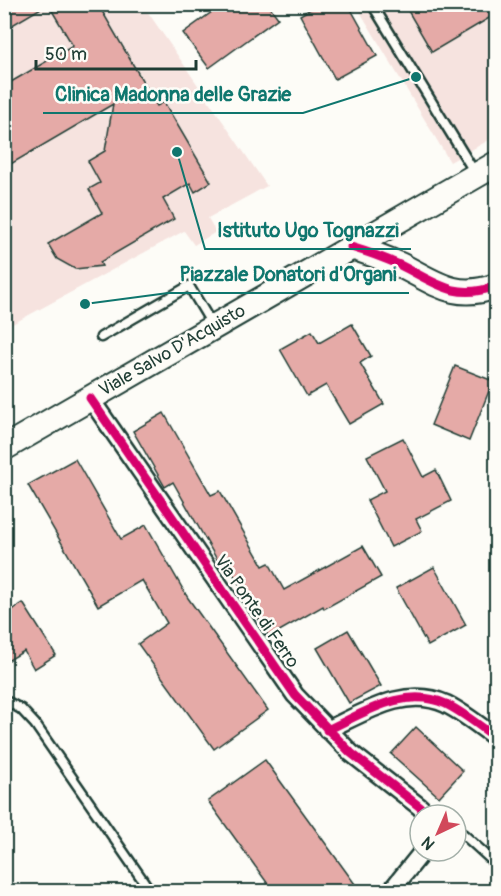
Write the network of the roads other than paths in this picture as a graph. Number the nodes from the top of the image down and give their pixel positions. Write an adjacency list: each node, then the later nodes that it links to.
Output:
1 (372, 4): 2 (lane)
2 (486, 170): 3 (main road, Viale Salvo D'Acquisto)
3 (351, 247): 4 (main road); 5 (main road, Viale Salvo D'Acquisto)
4 (496, 286)
5 (213, 326): 6 (lane); 7 (main road, Viale Salvo D'Acquisto)
6 (101, 337)
7 (90, 398): 8 (main road, Viale Salvo D'Acquisto); 10 (street, Via Ponte di Ferro)
8 (4, 448)
9 (4, 700): 16 (lane)
10 (327, 730): 11 (street); 12 (street, Via Ponte di Ferro)
11 (496, 738)
12 (415, 803)
13 (468, 839): 15 (lane)
14 (413, 863): 17 (street)
15 (496, 864)
16 (151, 891)
17 (390, 891)

